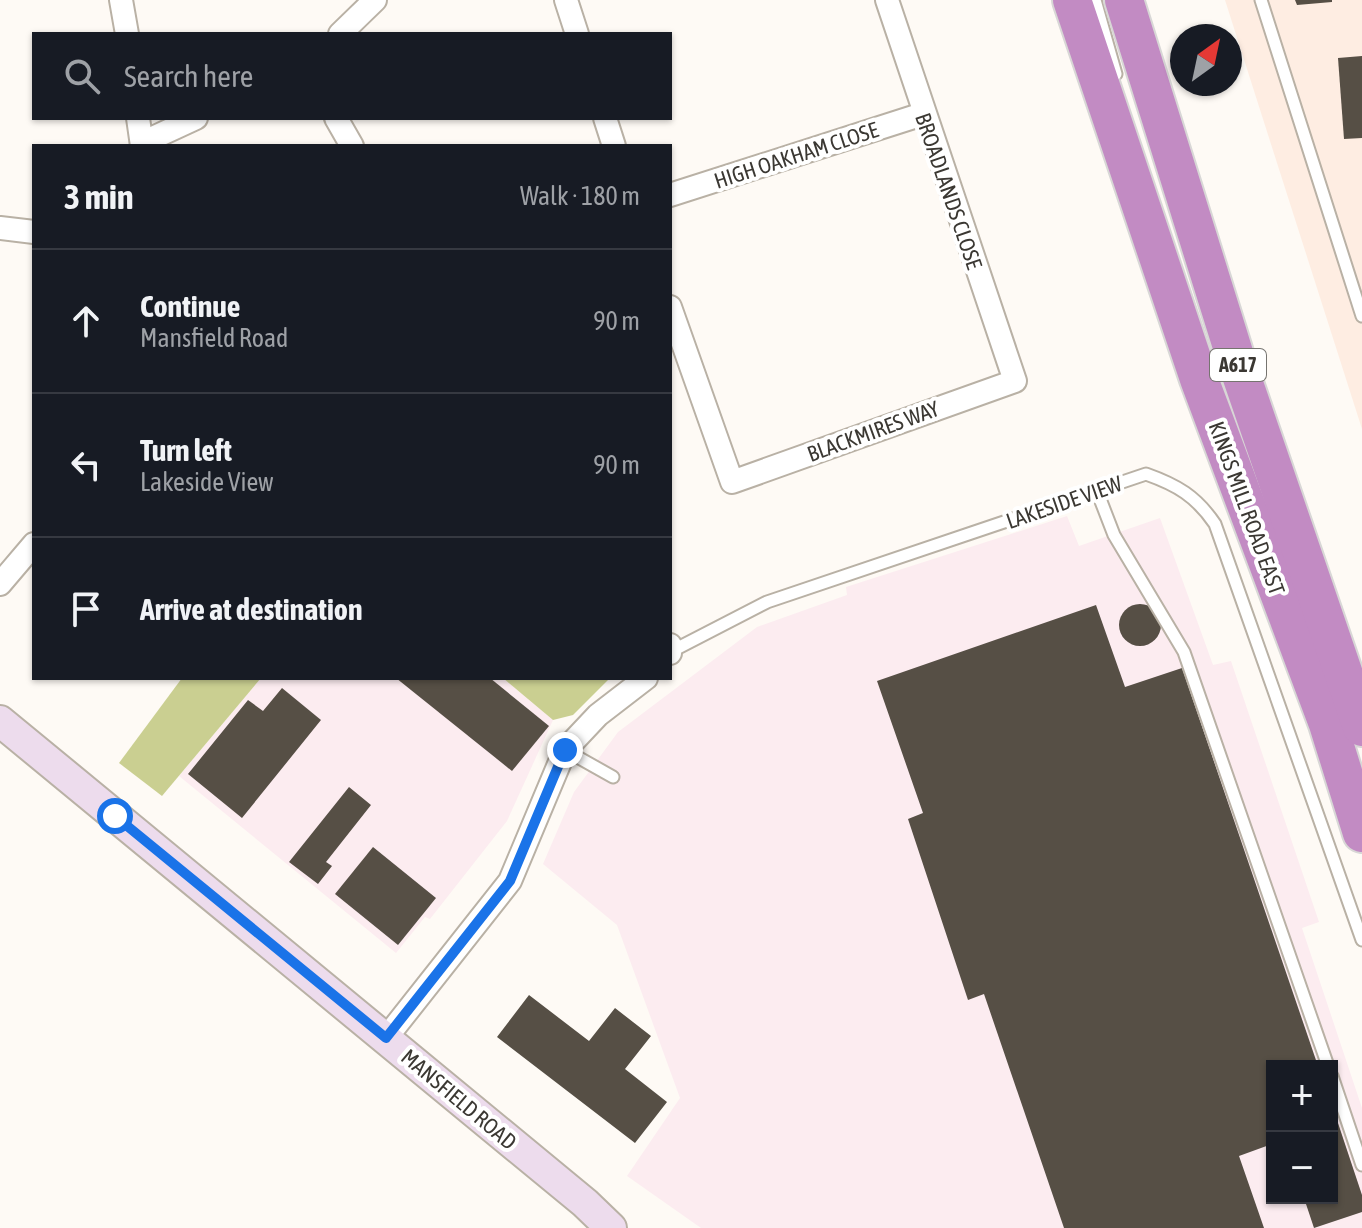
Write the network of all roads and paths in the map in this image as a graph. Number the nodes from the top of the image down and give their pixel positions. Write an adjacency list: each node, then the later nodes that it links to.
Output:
1 (121, 0): 9 (street)
2 (375, 0): 10 (street)
3 (566, 0): 11 (street)
4 (887, 0): 13 (street, BROADLANDS CLOSE)
5 (1072, 0): 22 (highway, KINGS MILL ROAD EAST / A617)
6 (1095, 0): 12 (lane)
7 (1124, 0): 35 (highway, KINGS MILL ROAD EAST / A617)
8 (1261, 0): 27 (lane)
9 (127, 32)
10 (342, 32)
11 (576, 32)
12 (1121, 89)
13 (923, 114): 23 (street, HIGH OAKHAM CLOSE); 28 (street, BROADLANDS CLOSE)
14 (1124, 117): 22 (lane)
15 (138, 120): 19 (street)
16 (192, 120): 19 (street)
17 (337, 120): 20 (street)
18 (606, 120): 21 (street)
19 (142, 144)
20 (351, 144)
21 (613, 144)
22 (1122, 157): 38 (highway, KINGS MILL ROAD EAST / A617)
23 (672, 194)
24 (0, 228): 25 (street)
25 (32, 232)
26 (672, 316): 28 (street, BLACKMIRES WAY)
27 (1362, 316)
28 (1015, 381)
29 (1097, 491): 32 (lane, LAKESIDE VIEW); 39 (lane, LAKESIDE VIEW); 41 (lane)
30 (32, 546): 31 (street)
31 (0, 584)
32 (672, 650)
33 (643, 680): 36 (street)
34 (0, 721): 40 (main road, MANSFIELD ROAD)
35 (1362, 727)
36 (565, 750): 37 (lane); 40 (street)
37 (613, 777)
38 (1362, 833)
39 (1362, 940)
40 (386, 1038): 44 (main road, MANSFIELD ROAD)
41 (1326, 1060)
42 (1338, 1094): 43 (lane)
43 (1362, 1165)
44 (585, 1203): 45 (main road, MANSFIELD ROAD); 46 (main road, MANSFIELD ROAD)
45 (611, 1228)
46 (636, 1228)

